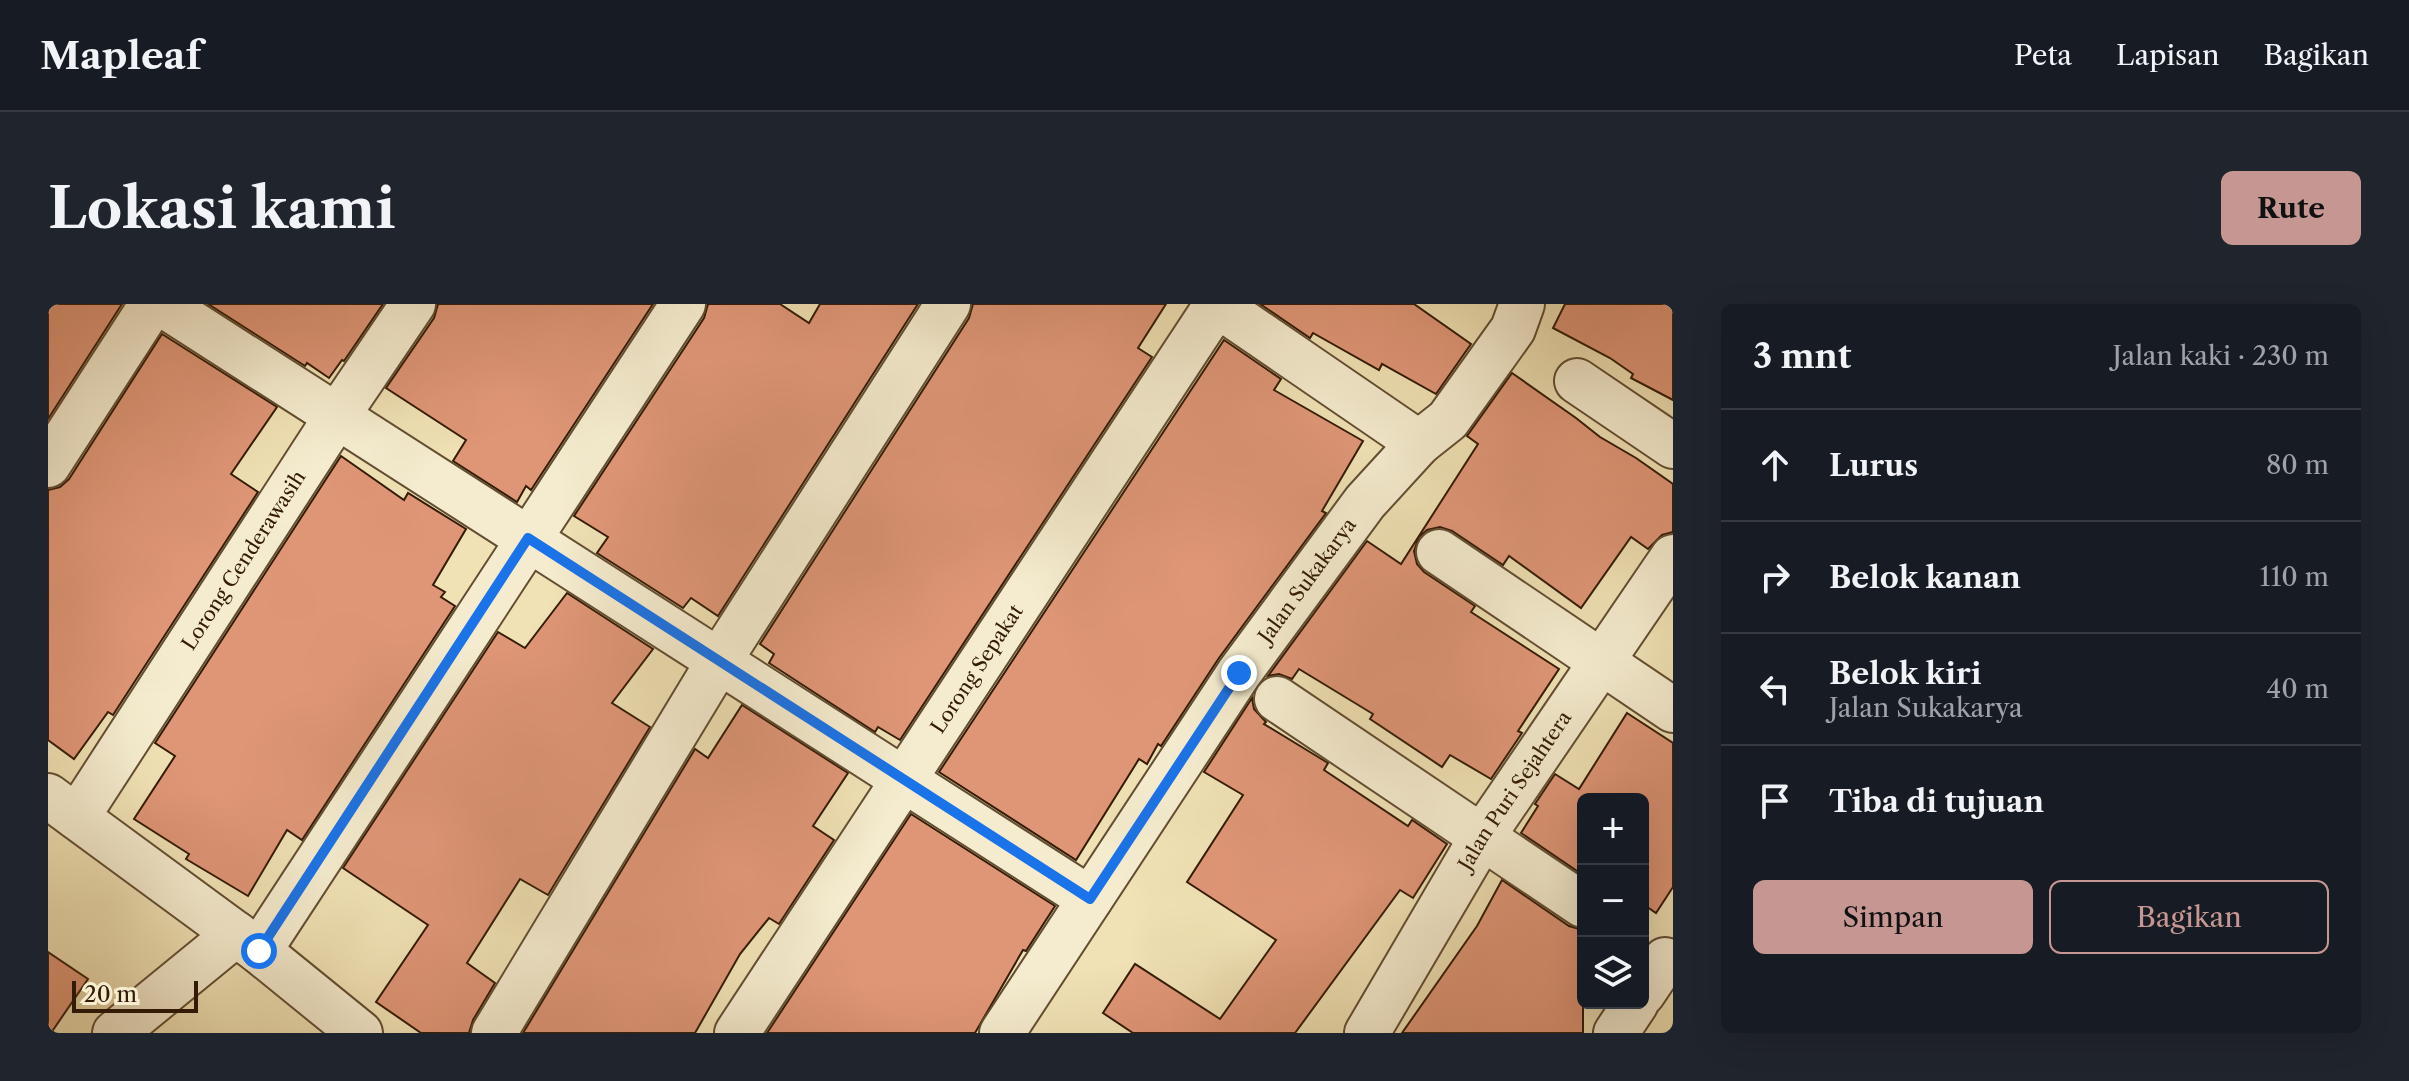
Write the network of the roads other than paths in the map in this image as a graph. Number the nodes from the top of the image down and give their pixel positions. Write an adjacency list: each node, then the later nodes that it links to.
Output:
1 (152, 304): 12 (street)
2 (162, 304): 9 (street)
3 (413, 304): 9 (street, Lorong Cenderawasih)
4 (683, 304): 13 (street)
5 (948, 304): 16 (street)
6 (1217, 304): 10 (street); 20 (street, Lorong Sepakat)
7 (1522, 304): 10 (street, Jalan Sukakarya)
8 (1577, 381): 11 (street)
9 (337, 416): 13 (street); 21 (street, Lorong Cenderawasih)
10 (1419, 443): 23 (street, Jalan Sukakarya)
11 (1673, 446)
12 (48, 465)
13 (528, 538): 16 (street); 25 (street)
14 (1439, 552): 17 (street)
15 (1673, 557): 17 (street, Jalan Puri Sejahtera)
16 (719, 661): 20 (street); 29 (street)
17 (1602, 661): 19 (street); 22 (street, Jalan Puri Sejahtera)
18 (1277, 699): 22 (street)
19 (1673, 710)
20 (903, 779): 23 (street); 30 (street, Lorong Sepakat)
21 (62, 806): 25 (street)
22 (1482, 837): 24 (street); 32 (street, Jalan Puri Sejahtera)
23 (1090, 899): 31 (street, Jalan Sukakarya)
24 (1577, 901)
25 (247, 942): 27 (street); 28 (street)
26 (1632, 1009): 33 (street)
27 (115, 1033)
28 (360, 1033)
29 (494, 1033)
30 (737, 1033)
31 (1002, 1033)
32 (1367, 1033)
33 (1616, 1033)

